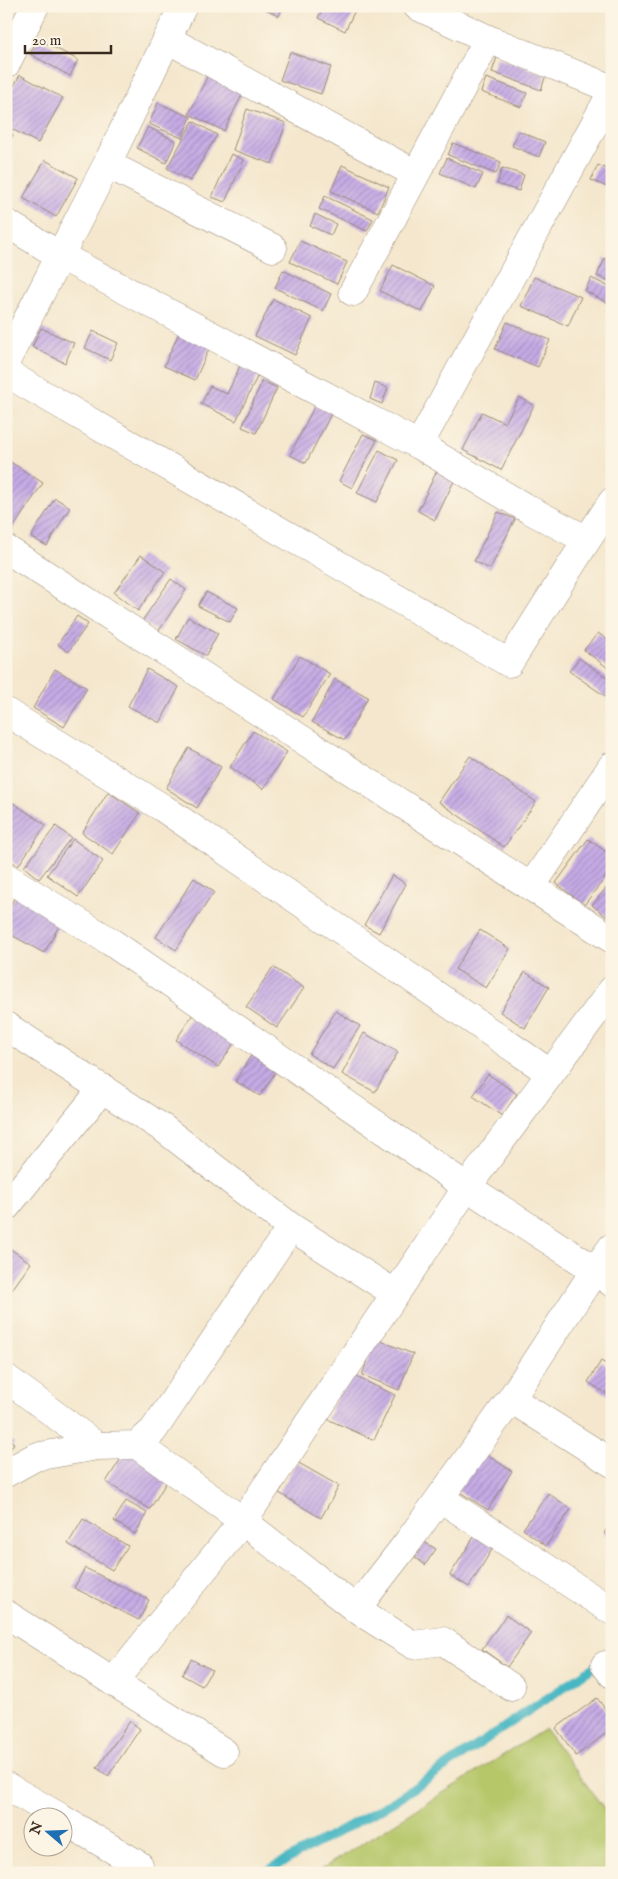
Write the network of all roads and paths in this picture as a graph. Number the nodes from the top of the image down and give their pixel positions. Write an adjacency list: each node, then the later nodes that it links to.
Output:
1 (35, 6): 6 (street)
2 (183, 6): 5 (street)
3 (418, 6): 4 (street)
4 (488, 38): 7 (street); 9 (street)
5 (167, 39): 8 (street); 9 (street)
6 (6, 64)
7 (612, 91): 16 (street)
8 (107, 164): 11 (street); 12 (street)
9 (416, 174): 13 (street)
10 (6, 223): 12 (street)
11 (273, 248)
12 (59, 255): 14 (street); 16 (street)
13 (354, 292)
14 (6, 361)
15 (6, 373): 18 (street)
16 (419, 445): 18 (street)
17 (612, 502): 18 (street)
18 (587, 540)
19 (6, 549): 23 (street)
20 (6, 712): 27 (street)
21 (612, 766): 23 (street)
22 (6, 877): 29 (street)
23 (531, 887): 24 (street)
24 (612, 939)
25 (612, 990): 27 (street)
26 (6, 1026): 28 (street)
27 (550, 1073): 29 (street)
28 (103, 1088): 30 (street); 31 (street)
29 (467, 1187): 33 (street); 34 (street)
30 (6, 1207)
31 (291, 1226): 34 (street); 38 (street)
32 (612, 1247): 33 (street)
33 (603, 1276): 36 (street)
34 (396, 1294): 42 (street)
35 (6, 1378): 37 (street)
36 (511, 1399): 39 (street); 41 (street)
37 (97, 1446): 38 (street); 40 (street)
38 (137, 1446): 42 (street)
39 (612, 1462)
40 (6, 1473)
41 (440, 1498): 43 (street); 44 (street)
42 (243, 1521): 43 (street); 46 (street)
43 (356, 1609): 47 (street)
44 (612, 1611)
45 (6, 1614): 46 (street)
46 (113, 1682): 48 (street)
47 (512, 1687)
48 (224, 1752)
49 (6, 1786): 50 (street)
50 (41, 1806)
51 (72, 1825): 52 (street)
52 (139, 1865)

